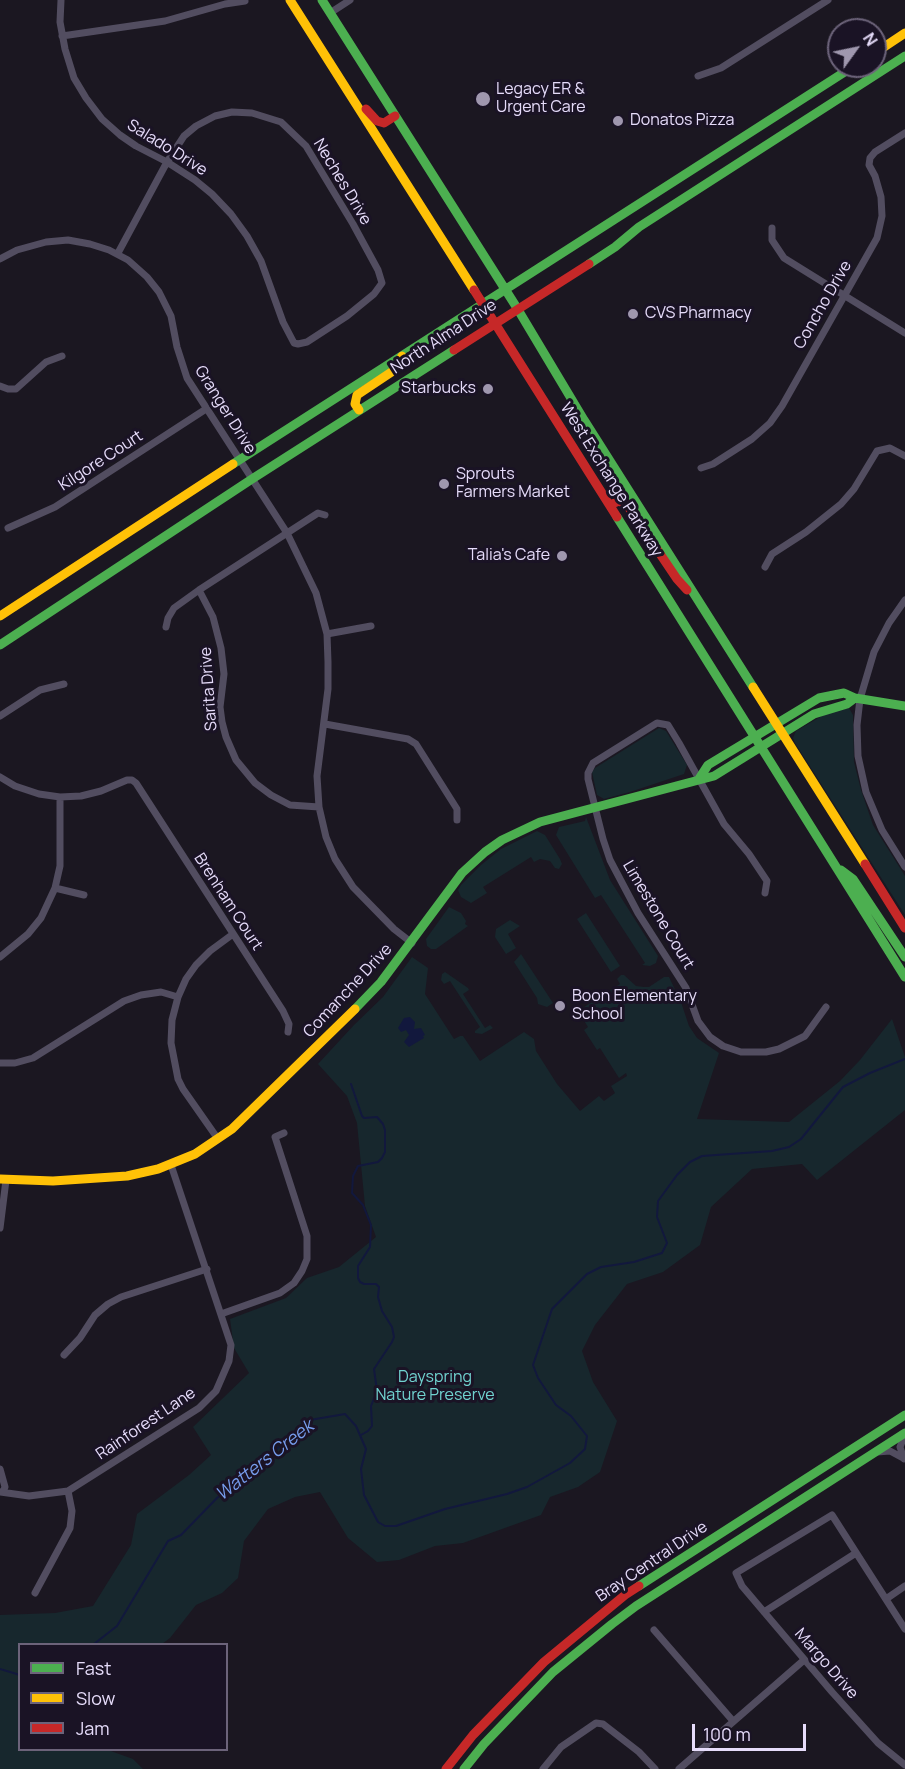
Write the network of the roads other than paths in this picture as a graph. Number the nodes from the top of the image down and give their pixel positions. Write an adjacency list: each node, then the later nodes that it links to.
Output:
1 (61, 0): 9 (street, Salado Drive)
2 (290, 0): 12 (main road, West Exchange Parkway)
3 (322, 0): 7 (main road, West Exchange Parkway)
4 (350, 0): 7 (street)
5 (828, 0): 13 (street)
6 (245, 1): 9 (street)
7 (330, 13): 15 (main road, West Exchange Parkway)
8 (905, 33): 10 (main road)
9 (62, 36): 17 (street, Salado Drive)
10 (887, 45)
11 (905, 56): 19 (main road, North Alma Drive)
12 (326, 57): 15 (main road); 26 (main road, West Exchange Parkway)
13 (698, 76)
14 (835, 78): 18 (main road, North Alma Drive)
15 (395, 116): 24 (main road, West Exchange Parkway)
16 (905, 133): 25 (street, Concho Drive)
17 (167, 162): 21 (street, Neches Drive); 23 (street, Neches Drive); 23 (street, Salado Drive)
18 (662, 190): 19 (main road); 24 (main road, North Alma Drive)
19 (673, 206): 27 (main road, North Alma Drive)
20 (772, 228): 25 (street)
21 (117, 254): 22 (street, Granger Drive); 33 (street, Granger Drive)
22 (0, 259)
23 (382, 284)
24 (504, 290): 26 (main road, North Alma Drive); 27 (main road, West Exchange Parkway)
25 (844, 296): 29 (street); 37 (street, Concho Drive)
26 (483, 304): 28 (main road, West Exchange Parkway); 30 (main road, North Alma Drive)
27 (517, 308): 28 (main road, North Alma Drive); 46 (main road, West Exchange Parkway)
28 (495, 322): 34 (main road, North Alma Drive); 39 (main road, West Exchange Parkway)
29 (905, 333)
30 (404, 354): 34 (main road); 36 (main road, North Alma Drive)
31 (62, 356): 32 (street)
32 (0, 386)
33 (206, 409): 36 (street, Granger Drive); 41 (street, Kilgore Court)
34 (358, 410): 38 (main road, North Alma Drive)
35 (905, 456): 43 (street)
36 (239, 460): 38 (street, Granger Drive); 47 (main road, North Alma Drive)
37 (701, 468)
38 (252, 479): 42 (street, Granger Drive); 51 (main road, North Alma Drive)
39 (610, 505): 46 (main road); 59 (main road, West Exchange Parkway)
40 (325, 515): 42 (street)
41 (8, 528)
42 (287, 533): 44 (street); 50 (street, Granger Drive)
43 (765, 567)
44 (200, 590): 49 (street); 64 (street, Sarita Drive)
45 (905, 600): 53 (street)
46 (704, 608): 56 (main road, West Exchange Parkway)
47 (0, 616)
48 (371, 626): 50 (street)
49 (166, 627)
50 (327, 634): 57 (street, Granger Drive)
51 (0, 645)
52 (64, 684): 55 (street)
53 (857, 699): 54 (main road, Comanche Drive); 56 (main road, Comanche Drive); 58 (main road, Comanche Drive); 68 (street)
54 (905, 706)
55 (0, 716)
56 (776, 722): 58 (main road, West Exchange Parkway); 59 (main road, Comanche Drive)
57 (325, 724): 64 (street, Granger Drive); 66 (street)
58 (783, 733): 60 (main road, Comanche Drive); 72 (main road, West Exchange Parkway)
59 (754, 736): 60 (main road, West Exchange Parkway); 62 (main road, Comanche Drive)
60 (760, 746): 62 (main road, Comanche Drive); 67 (main road, West Exchange Parkway)
61 (0, 777): 63 (street)
62 (699, 779): 65 (main road, Comanche Drive); 65 (street, Limestone Court); 70 (street)
63 (60, 797): 69 (street); 73 (street, Brenham Court)
64 (319, 807): 74 (street, Granger Drive)
65 (595, 807): 74 (main road, Comanche Drive); 79 (street, Limestone Court)
66 (457, 820)
67 (835, 864): 76 (main road); 77 (main road, West Exchange Parkway)
68 (905, 867)
69 (55, 888): 71 (street); 75 (street)
70 (765, 893)
71 (84, 895)
72 (905, 928)
73 (233, 934): 78 (street); 80 (street, Brenham Court)
74 (412, 943): 83 (main road, Comanche Drive)
75 (0, 957)
76 (905, 957)
77 (905, 977)
78 (178, 997): 81 (street); 83 (street)
79 (826, 1008)
80 (288, 1032)
81 (0, 1063)
82 (284, 1133): 88 (street)
83 (218, 1139): 84 (main road, Comanche Drive)
84 (171, 1165): 85 (main road, Comanche Drive); 87 (street, Rainforest Lane)
85 (3, 1179): 86 (street)
86 (0, 1228)
87 (207, 1269): 88 (street, Rainforest Lane); 89 (street)
88 (221, 1314): 95 (street, Rainforest Lane)
89 (64, 1355)
90 (905, 1415): 107 (main road, Bray Central Drive)
91 (905, 1434): 92 (main road, Bray Central Drive); 93 (street)
92 (873, 1453): 93 (street); 108 (main road, Bray Central Drive)
93 (904, 1459)
94 (0, 1469): 96 (street)
95 (68, 1491): 96 (street, Rainforest Lane); 99 (street)
96 (2, 1492)
97 (856, 1553): 100 (street); 101 (street); 101 (street, Margo Drive)
98 (905, 1586): 100 (street)
99 (35, 1593)
100 (885, 1599): 102 (street)
101 (764, 1612): 104 (street, Margo Drive)
102 (905, 1629)
103 (654, 1630): 105 (street)
104 (804, 1660): 105 (street); 106 (street, Margo Drive)
105 (733, 1720): 111 (street)
106 (905, 1765)
107 (446, 1769)
108 (464, 1769)
109 (543, 1769): 110 (street)
110 (654, 1769)
111 (679, 1769)

